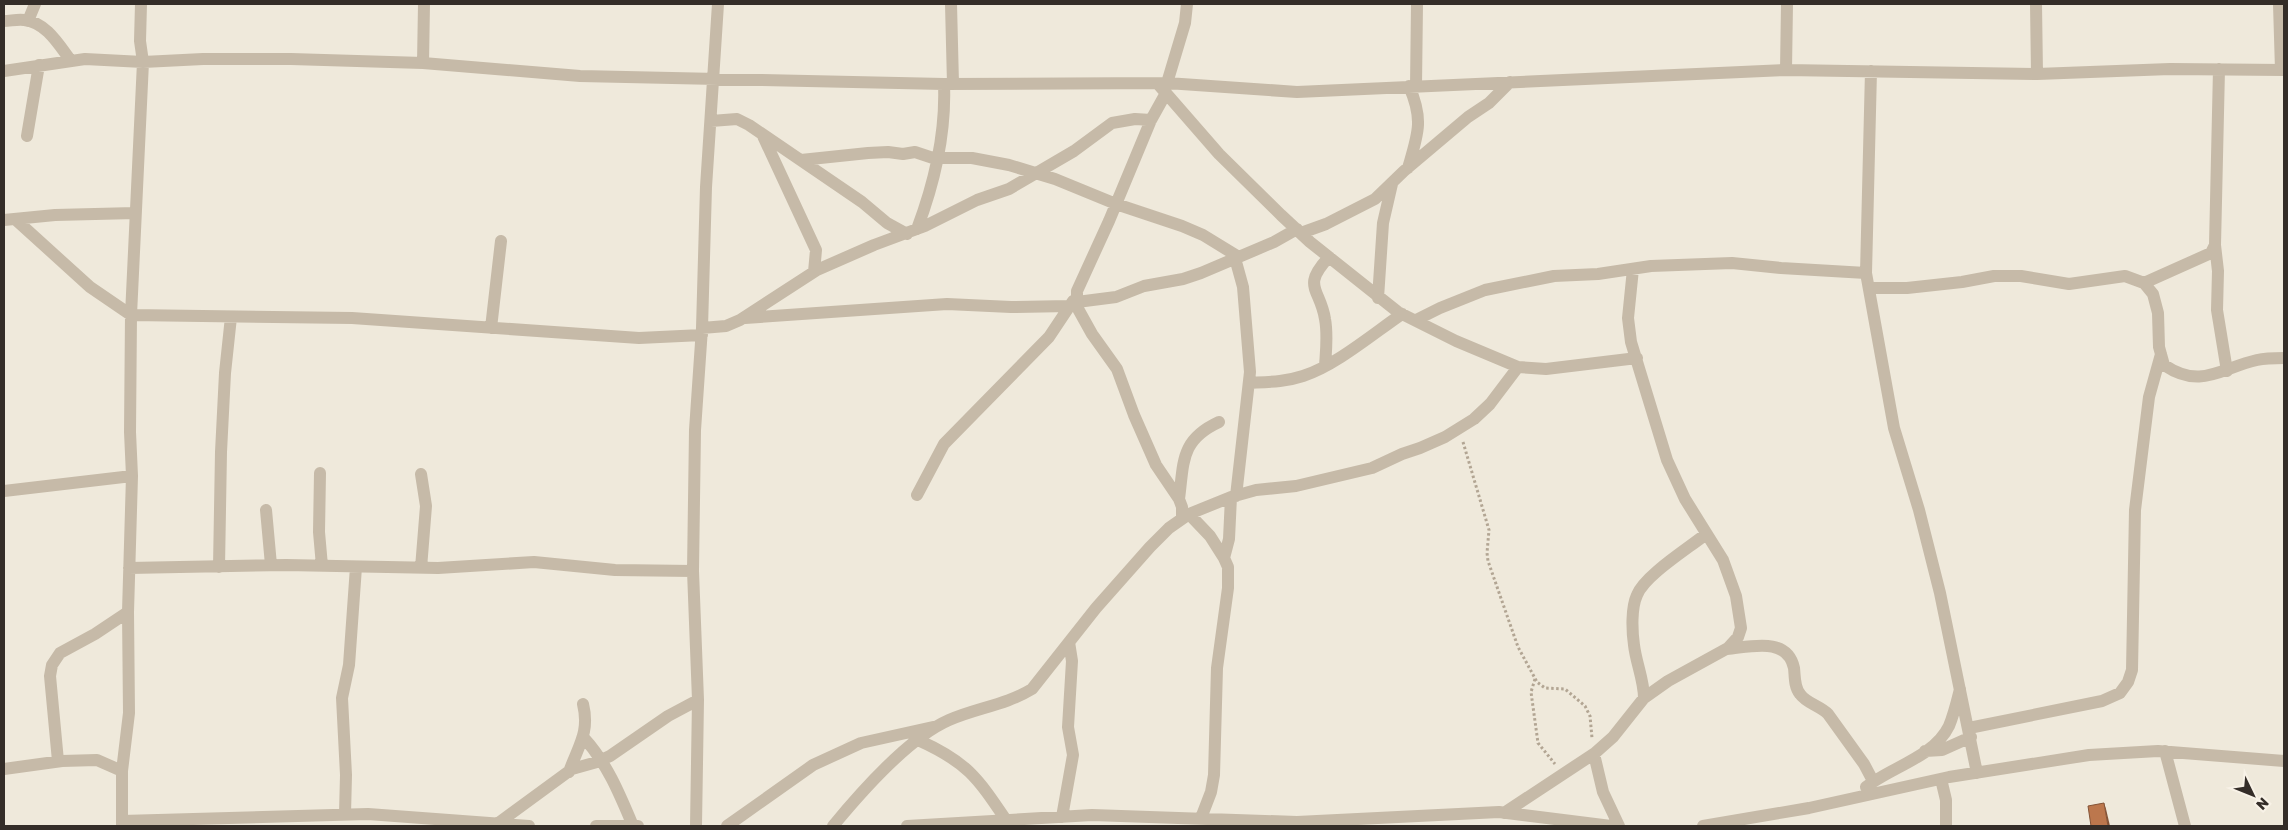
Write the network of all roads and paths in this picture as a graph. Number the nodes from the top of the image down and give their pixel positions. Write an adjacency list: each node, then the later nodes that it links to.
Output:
1 (35, 4): 12 (street)
2 (141, 4): 14 (street)
3 (424, 4): 15 (street)
4 (718, 4): 23 (street)
5 (951, 4): 25 (street)
6 (1187, 4): 27 (street)
7 (1416, 4): 26 (street)
8 (1787, 4): 18 (street)
9 (2036, 4): 22 (street)
10 (2279, 4): 19 (street)
11 (4, 21): 12 (street)
12 (28, 21): 13 (street)
13 (71, 61): 14 (street); 16 (street)
14 (143, 62): 15 (street); 38 (street)
15 (424, 63): 23 (street)
16 (39, 65): 20 (street); 31 (street)
17 (2219, 69): 19 (street); 22 (street); 43 (street)
18 (1786, 70): 21 (street); 24 (street)
19 (2282, 70)
20 (4, 71)
21 (1870, 71): 22 (street); 48 (street)
22 (2036, 74)
23 (714, 80): 25 (street); 29 (street)
24 (1510, 82): 26 (street); 34 (street)
25 (949, 84): 27 (street); 32 (street)
26 (1413, 86): 27 (street); 34 (street)
27 (1164, 87): 28 (street); 40 (street)
28 (1151, 120): 35 (street); 37 (street)
29 (711, 121): 30 (street); 59 (street)
30 (762, 135): 33 (street); 47 (street)
31 (27, 136)
32 (937, 158): 33 (street); 35 (street); 41 (street)
33 (801, 160): 41 (street)
34 (1408, 168): 36 (street)
35 (1037, 172): 37 (street); 41 (street)
36 (1392, 184): 40 (street); 51 (street)
37 (1116, 204): 44 (street); 52 (street)
38 (135, 213): 39 (street); 54 (street)
39 (9, 220): 54 (street)
40 (1299, 231): 44 (street); 45 (street)
41 (912, 232): 47 (street)
42 (501, 241): 58 (street)
43 (2214, 245): 49 (street); 65 (street)
44 (1237, 257): 52 (street); 66 (street)
45 (1329, 257): 51 (street); 63 (street)
46 (1633, 268): 48 (street); 57 (street); 61 (street)
47 (814, 272): 56 (street)
48 (1866, 273): 50 (street)
49 (2144, 283): 50 (street); 60 (street)
50 (1869, 288): 91 (street)
51 (1378, 298): 53 (street)
52 (1074, 301): 56 (street); 73 (street); 75 (street)
53 (1402, 314): 57 (street); 63 (street)
54 (131, 315): 55 (street); 71 (street)
55 (231, 317): 58 (street); 82 (street)
56 (744, 318): 59 (street)
57 (1416, 320): 64 (street)
58 (492, 328): 59 (street)
59 (702, 332): 86 (street)
60 (2161, 354): 65 (street); 96 (street)
61 (1636, 358): 64 (street); 78 (street)
62 (2284, 358): 65 (street)
63 (1325, 366): 66 (street)
64 (1518, 367): 68 (street)
65 (2227, 371)
66 (1249, 383): 74 (street)
67 (1218, 422): 75 (street)
68 (1459, 428): 74 (street); 90 (path)
69 (320, 473): 81 (street)
70 (421, 474): 85 (street)
71 (132, 476): 72 (street); 84 (street)
72 (4, 491)
73 (917, 495)
74 (1234, 496): 77 (street); 79 (street)
75 (1178, 499): 77 (street)
76 (266, 510): 80 (street)
77 (1185, 516): 79 (street); 88 (street)
78 (1706, 534): 89 (street); 92 (street)
79 (1224, 558): 118 (street)
80 (271, 565): 81 (street); 82 (street)
81 (322, 566): 83 (street)
82 (219, 567): 84 (street)
83 (356, 567): 85 (street); 114 (street)
84 (129, 568): 87 (street)
85 (421, 568): 86 (street)
86 (693, 571): 93 (street)
87 (128, 612): 103 (street); 106 (street)
88 (1070, 642): 95 (street); 116 (street)
89 (1727, 648): 92 (street); 111 (street)
90 (1535, 679): 101 (path); 109 (path)
91 (1960, 689): 96 (street); 99 (street)
92 (1644, 698): 101 (street)
93 (698, 700): 102 (street); 128 (street)
94 (583, 704): 97 (street)
95 (940, 725): 98 (street); 129 (street)
96 (1970, 733): 99 (street); 108 (street)
97 (584, 738): 102 (street); 107 (street)
98 (918, 740): 117 (street); 130 (street)
99 (1925, 751): 111 (street)
100 (2166, 751): 104 (street); 108 (street); 136 (street)
101 (1595, 753): 109 (street); 133 (street)
102 (602, 760): 107 (street); 126 (street)
103 (58, 761): 105 (street); 106 (street)
104 (2284, 761)
105 (4, 769)
106 (122, 771): 120 (street)
107 (569, 772): 121 (street)
108 (1977, 773): 110 (street)
109 (1558, 777): 113 (street)
110 (1941, 779): 112 (street); 135 (street)
111 (1873, 781): 112 (street)
112 (1854, 798): 134 (street)
113 (1504, 813): 119 (street); 122 (street)
114 (345, 814): 115 (street); 120 (street)
115 (368, 814): 121 (street); 123 (street)
116 (1062, 817): 117 (street); 118 (street)
117 (1006, 820): 131 (street)
118 (1205, 821): 119 (street)
119 (1372, 822)
120 (122, 824)
121 (497, 824): 124 (street)
122 (1583, 824): 132 (street)
123 (376, 826)
124 (529, 826)
125 (596, 826): 126 (street)
126 (633, 826): 127 (street)
127 (638, 826)
128 (696, 826)
129 (727, 826)
130 (833, 826)
131 (907, 826)
132 (1611, 826)
133 (1619, 826)
134 (1703, 826)
135 (1946, 826)
136 (2185, 826)

